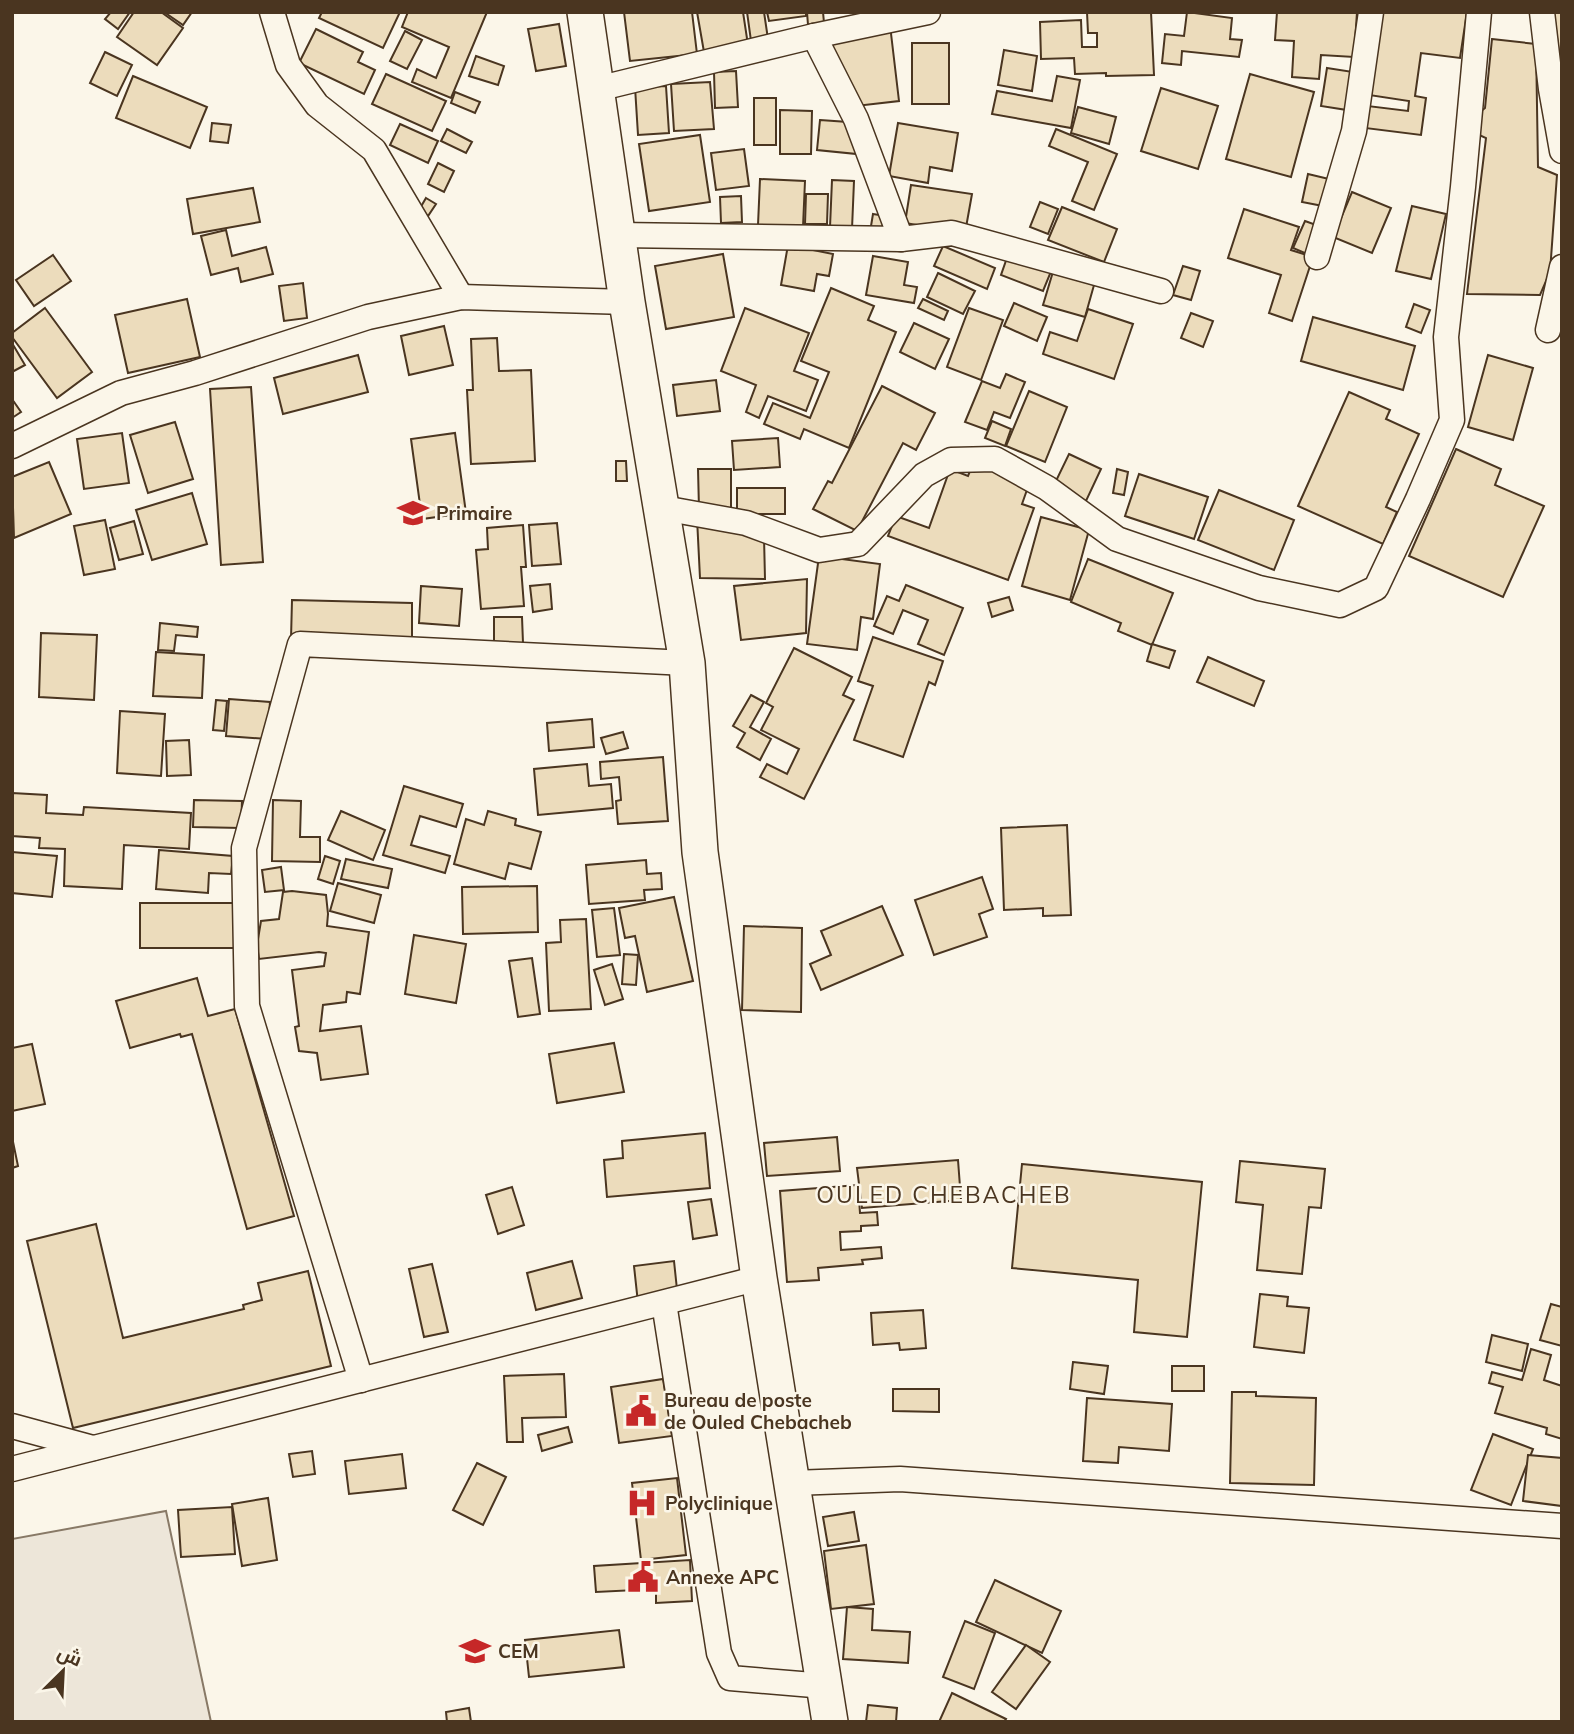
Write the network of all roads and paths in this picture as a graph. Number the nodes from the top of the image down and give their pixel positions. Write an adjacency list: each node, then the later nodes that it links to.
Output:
1 (272, 12): 15 (street)
2 (585, 12): 8 (main road)
3 (929, 12): 7 (street)
4 (1371, 12): 12 (street)
5 (1479, 12): 19 (street)
6 (1542, 12): 9 (street)
7 (814, 36): 8 (street); 11 (street)
8 (597, 89): 10 (main road)
9 (1562, 151)
10 (618, 236): 11 (street); 16 (main road)
11 (901, 239): 14 (street)
12 (1317, 257)
13 (1562, 267): 17 (street)
14 (1161, 291)
15 (461, 297): 16 (street); 18 (street)
16 (627, 302): 19 (main road)
17 (1548, 330)
18 (12, 446)
19 (663, 508): 20 (main road)
20 (687, 663): 21 (main road); 23 (street)
21 (759, 1278): 22 (street); 27 (main road)
22 (664, 1303): 23 (street); 29 (street)
23 (361, 1380): 25 (street)
24 (12, 1426): 25 (street)
25 (94, 1448): 26 (street)
26 (12, 1469)
27 (793, 1483): 28 (street); 29 (main road)
28 (1562, 1526)
29 (825, 1686): 30 (main road)
30 (830, 1722)

